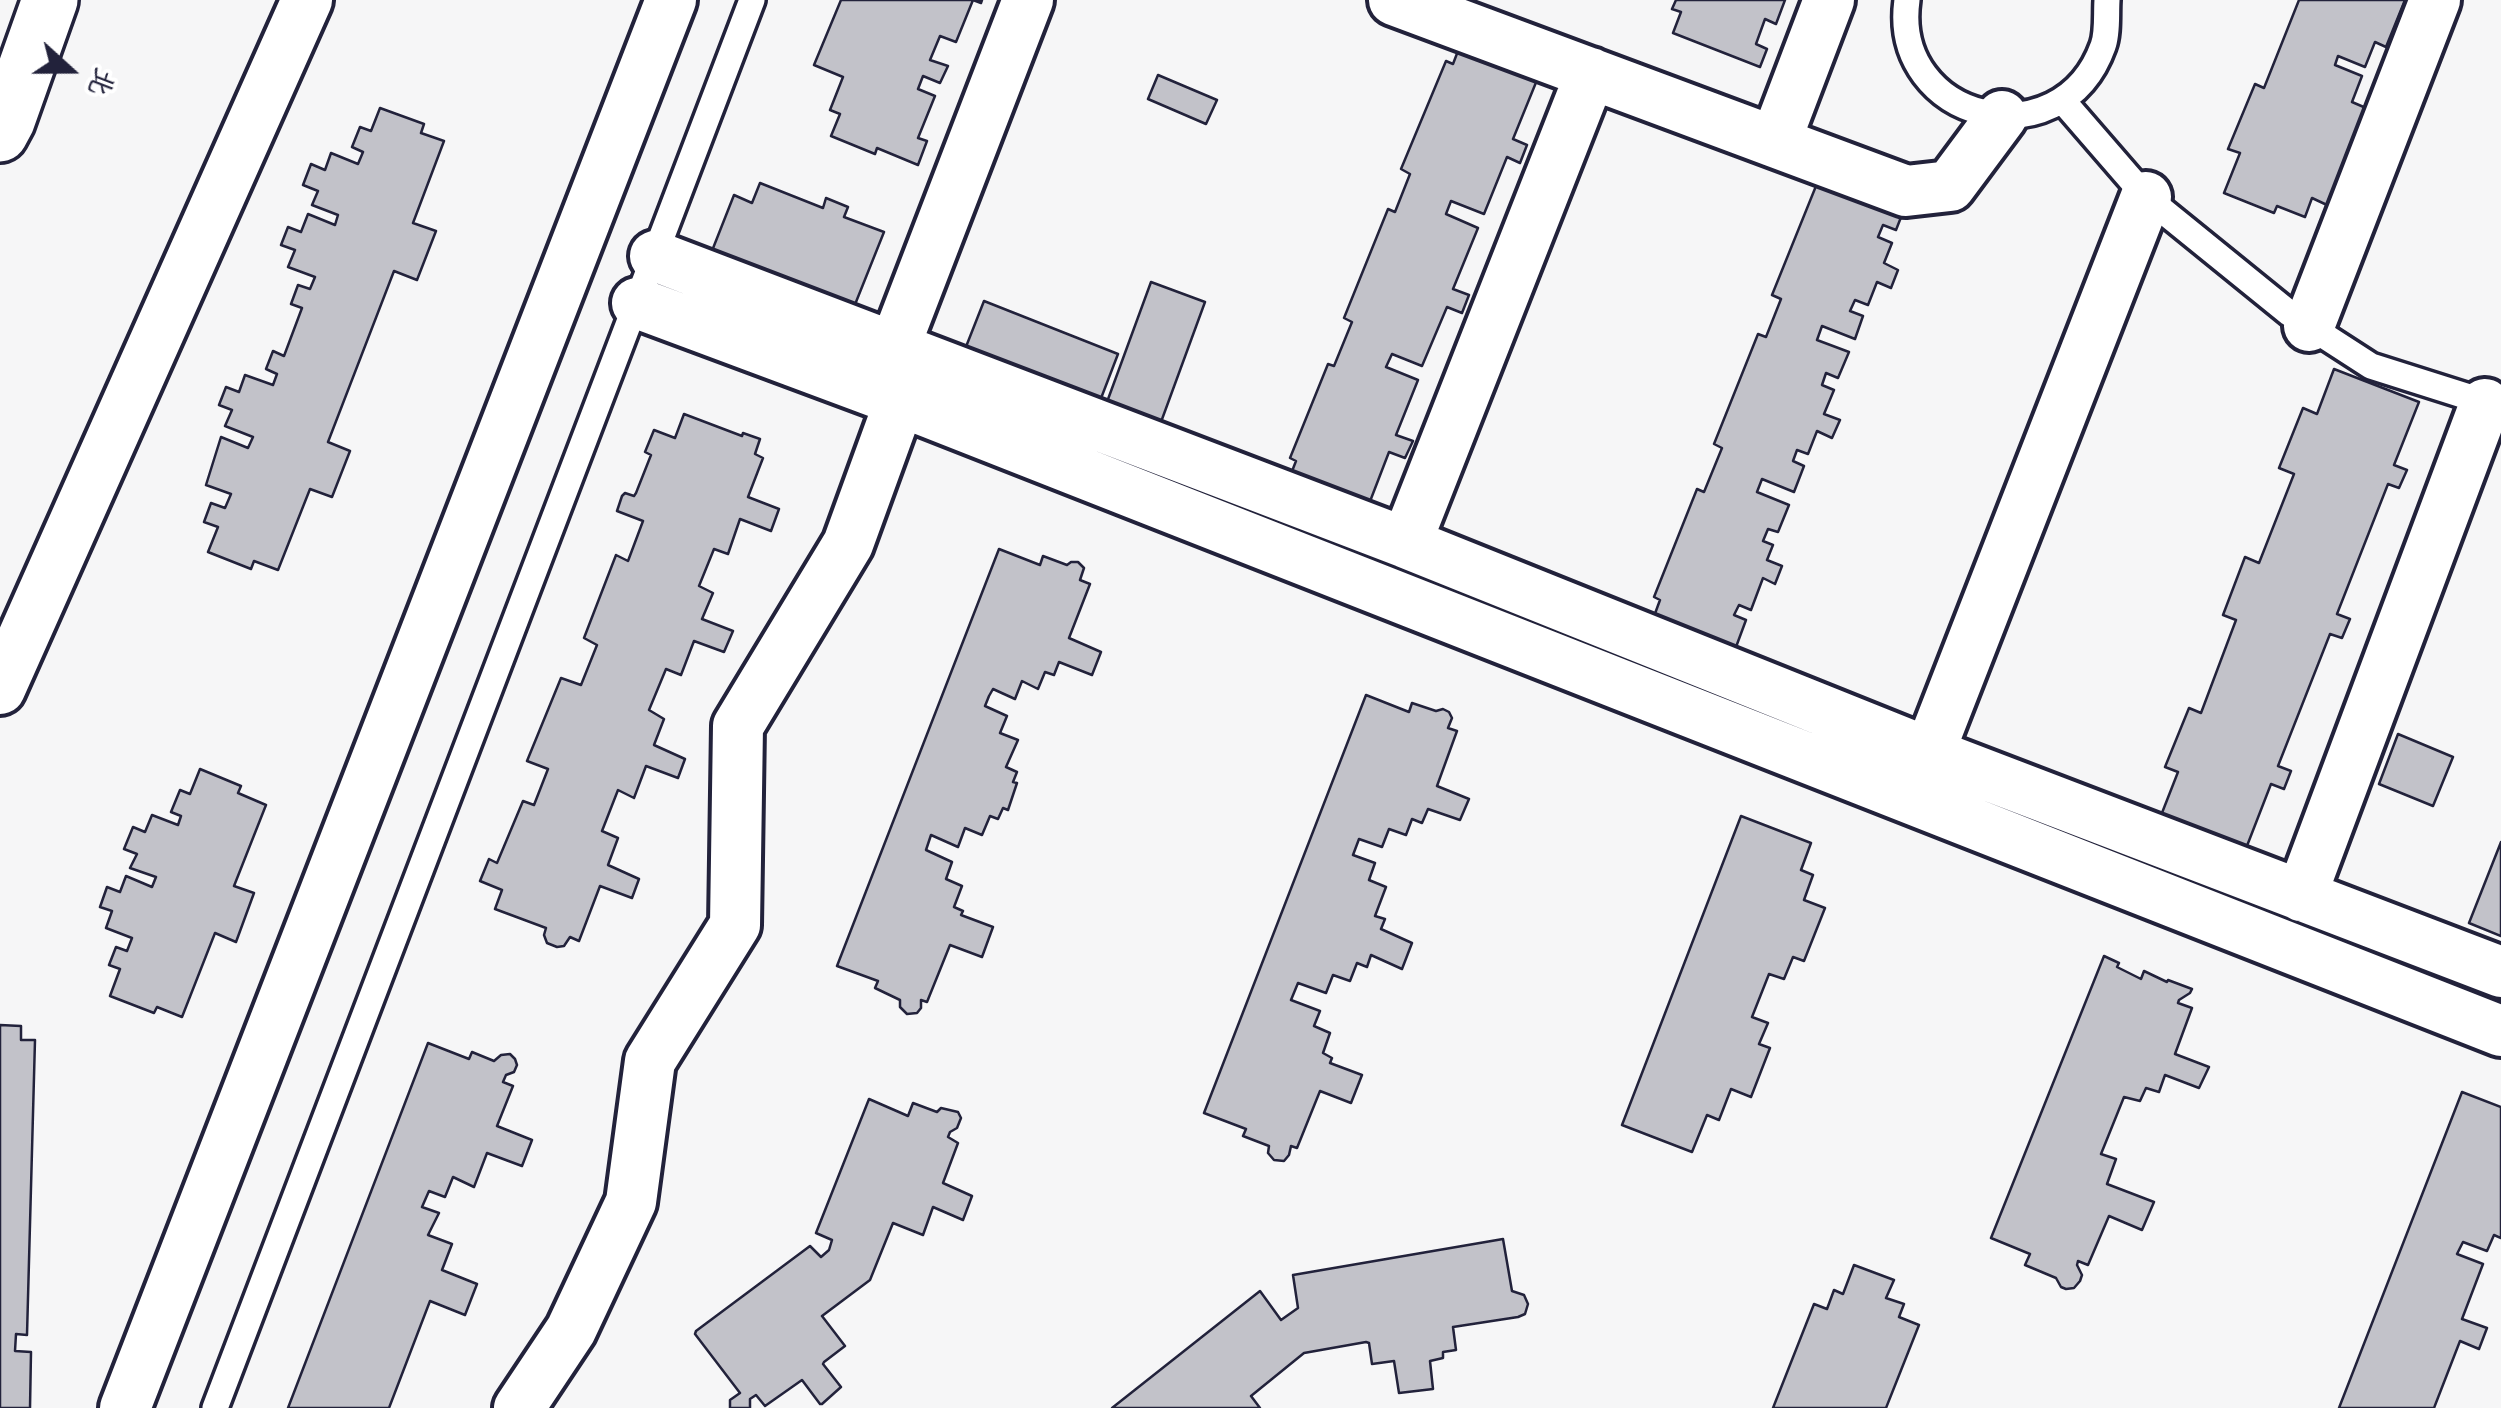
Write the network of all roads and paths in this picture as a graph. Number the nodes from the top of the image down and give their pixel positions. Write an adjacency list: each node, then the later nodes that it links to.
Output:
1 (50, 0): 14 (highway)
2 (307, 0): 24 (street)
3 (671, 0): 29 (street)
4 (752, 0): 17 (lane)
5 (1028, 0): 20 (street)
6 (1829, 0): 15 (street)
7 (1906, 0): 13 (lane)
8 (2107, 0): 12 (lane)
9 (2435, 0): 19 (street)
10 (1419, 4): 11 (street)
11 (1591, 73): 15 (street); 23 (street)
12 (2062, 100): 13 (lane); 16 (lane)
13 (2002, 116): 15 (street)
14 (2, 119)
15 (1775, 142)
16 (2146, 197): 19 (lane); 25 (street)
17 (656, 256): 18 (lane); 20 (street)
18 (637, 303): 21 (street); 30 (lane)
19 (2309, 326): 22 (lane)
20 (894, 348): 23 (street)
21 (900, 401): 28 (street); 31 (street)
22 (2493, 404): 26 (street)
23 (1406, 542): 25 (street)
24 (0, 689)
25 (1929, 753): 26 (street)
26 (2301, 896): 27 (street)
27 (2501, 972)
28 (2501, 1031)
29 (124, 1408)
30 (215, 1408)
31 (519, 1408)

